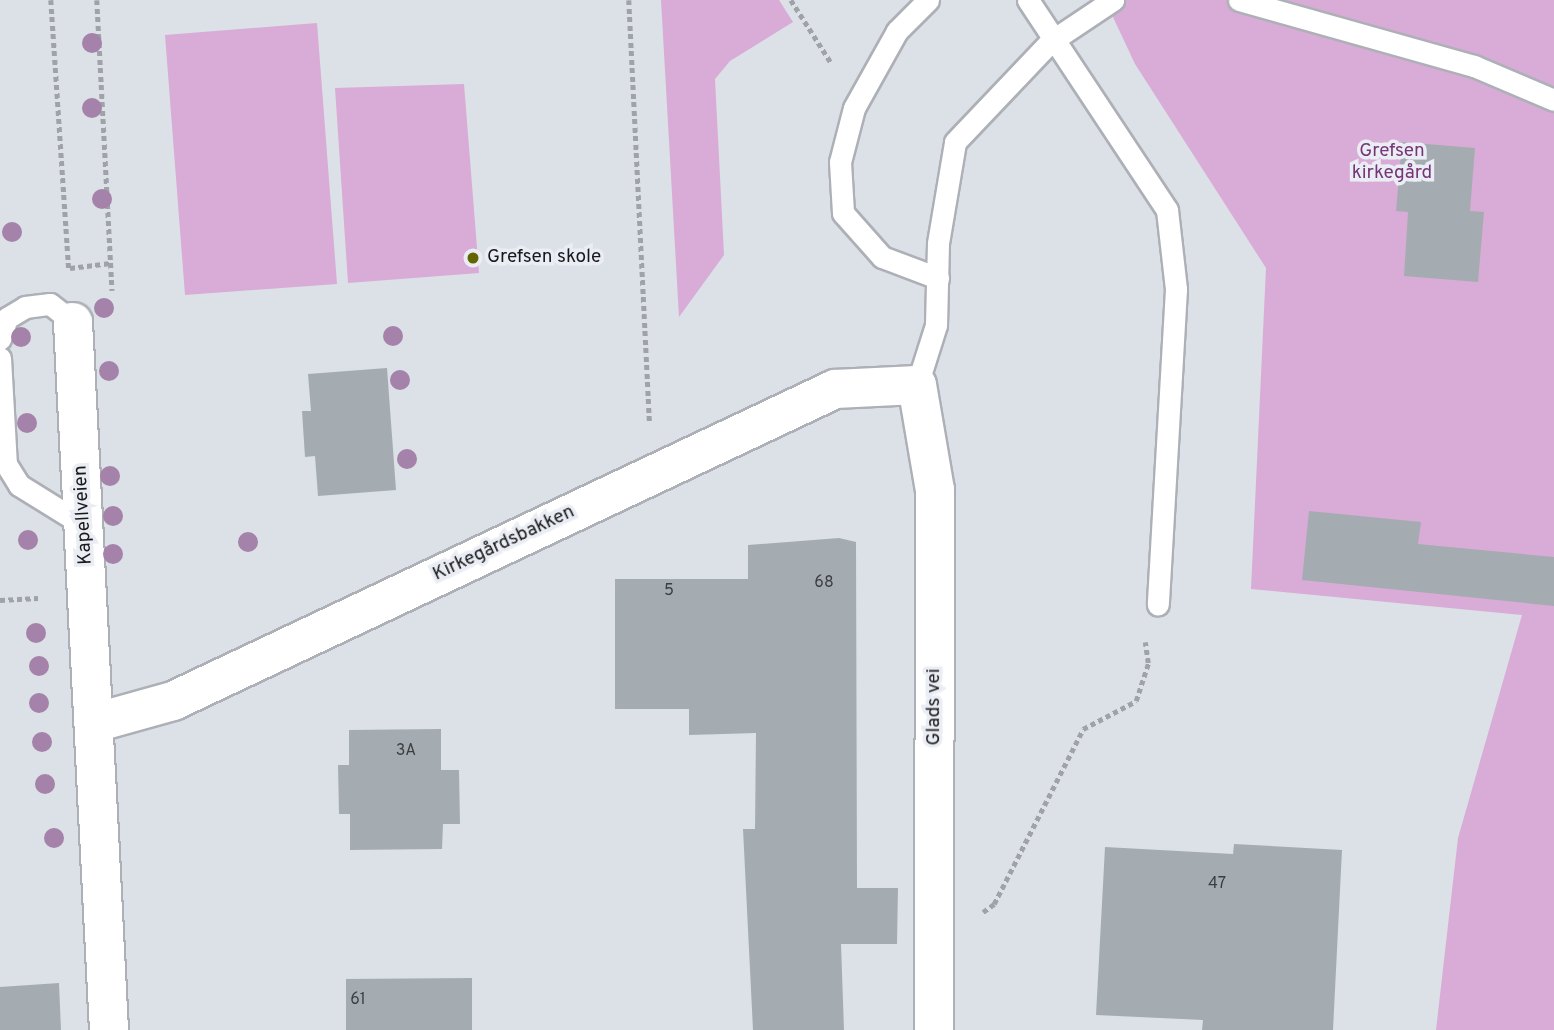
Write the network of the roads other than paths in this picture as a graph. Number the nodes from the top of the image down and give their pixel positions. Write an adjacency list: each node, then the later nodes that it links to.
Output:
1 (928, 0): 7 (lane)
2 (1028, 0): 5 (lane)
3 (1113, 0): 5 (lane)
4 (1239, 0): 6 (lane)
5 (1050, 41): 7 (lane); 13 (lane)
6 (1554, 100)
7 (938, 278): 11 (lane)
8 (74, 322): 9 (lane); 12 (street, Kapellveien)
9 (0, 339)
10 (0, 358): 12 (lane)
11 (917, 385): 14 (street, Kirkegårdsbakken); 16 (street, Glads vei)
12 (85, 526): 14 (street, Kapellveien)
13 (1158, 604)
14 (94, 723): 15 (street, Kapellveien)
15 (109, 1030)
16 (933, 1030)

